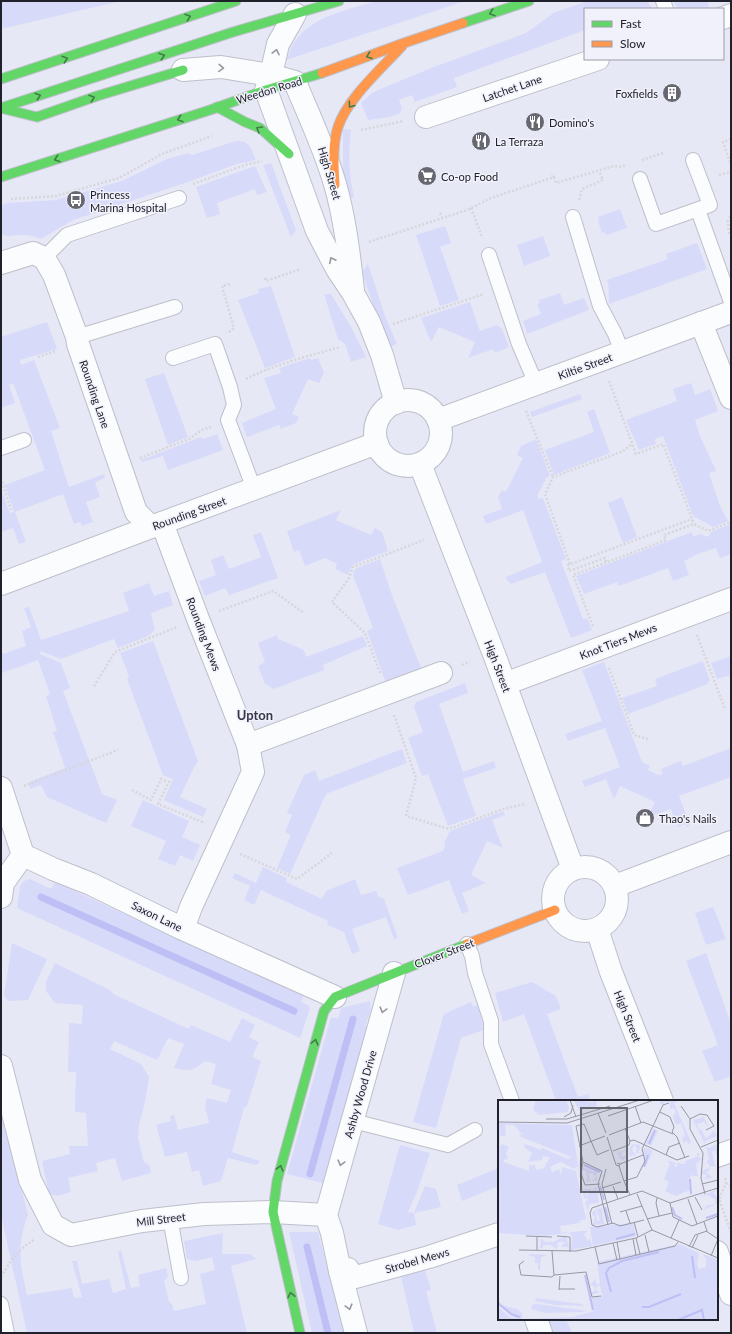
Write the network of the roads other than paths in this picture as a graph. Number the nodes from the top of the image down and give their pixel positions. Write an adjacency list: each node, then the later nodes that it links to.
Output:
1 (236, 1): 8 (main road, one-way to 1)
2 (339, 1): 4 (main road)
3 (529, 1): 5 (main road, Weedon Road, one-way to 5)
4 (295, 14): 10 (street, one-way to 4); 12 (main road, one-way to 4)
5 (404, 43): 9 (main road, Weedon Road, one-way to 9); 18 (main road, one-way to 18)
6 (595, 60): 13 (street, Latchet Lane)
7 (182, 70): 10 (street, one-way to 10); 12 (main road, one-way to 7)
8 (1, 79)
9 (295, 82): 10 (street); 18 (street, High Street)
10 (268, 83): 11 (main road, Weedon Road); 14 (street, High Street)
11 (217, 107): 14 (main road, one-way to 11); 16 (main road, Weedon Road, one-way to 16)
12 (1, 108)
13 (426, 117)
14 (289, 154): 25 (street, High Street, one-way to 14)
15 (693, 160): 20 (lane)
16 (3, 176)
17 (640, 179): 20 (lane)
18 (335, 185): 25 (street, High Street)
19 (179, 198): 23 (lane)
20 (698, 210): 26 (lane)
21 (573, 218): 31 (lane)
22 (489, 255): 33 (lane)
23 (44, 258): 24 (street); 30 (street, Rounding Lane)
24 (1, 263)
25 (353, 293): 35 (street, High Street)
26 (731, 302)
27 (175, 307): 30 (lane)
28 (731, 312): 29 (street, Kiltie Street)
29 (701, 323): 31 (street, Kiltie Street); 34 (street)
30 (78, 337): 42 (street, Rounding Lane)
31 (622, 352): 33 (street, Kiltie Street)
32 (173, 358): 41 (lane)
33 (536, 384): 36 (street, Kiltie Street)
34 (731, 398)
35 (396, 403): 36 (street); 38 (street)
36 (438, 420): 40 (street)
37 (24, 440): 39 (lane)
38 (377, 443): 40 (street); 41 (street, Rounding Street)
39 (1, 448)
40 (420, 464): 46 (street, High Street)
41 (254, 489): 42 (street, Rounding Street)
42 (156, 525): 43 (street, Rounding Street); 47 (street, Rounding Mews)
43 (1, 584)
44 (731, 598): 46 (street, Knot Tiers Mews)
45 (441, 673): 47 (street)
46 (505, 684): 51 (street, High Street)
47 (248, 744): 55 (street, Rounding Mews)
48 (11, 788): 50 (street)
49 (731, 842): 52 (street)
50 (23, 855): 53 (street); 55 (street, Saxon Lane)
51 (573, 869): 52 (street); 54 (street)
52 (615, 886): 56 (street)
53 (1, 897)
54 (555, 910): 56 (street); 57 (main road, Clover Street)
55 (183, 928): 59 (street, Saxon Lane)
56 (597, 929): 62 (street, High Street)
57 (467, 944): 58 (main road, Clover Street); 61 (lane)
58 (394, 973): 59 (main road, Clover Street); 63 (street, Ashby Wood Drive, one-way to 63)
59 (335, 997): 67 (main road, one-way to 59)
60 (1, 1066): 69 (street, Mill Street)
61 (512, 1100)
62 (662, 1100)
63 (353, 1121): 64 (lane); 68 (street, Ashby Wood Drive, one-way to 68)
64 (475, 1130)
65 (731, 1151): 66 (street)
66 (718, 1156)
67 (273, 1212): 68 (street); 69 (street, Mill Street); 78 (main road, one-way to 67)
68 (326, 1214): 72 (street, Ashby Wood Drive)
69 (170, 1218): 73 (lane)
70 (498, 1234): 72 (street, Strobel Mews)
71 (718, 1255): 74 (street)
72 (340, 1271): 79 (street, Ashby Wood Drive, one-way to 79)
73 (181, 1278)
74 (731, 1294)
75 (1, 1304): 77 (lane)
76 (536, 1320): 80 (street)
77 (7, 1333)
78 (300, 1333)
79 (356, 1333)
80 (541, 1333)

